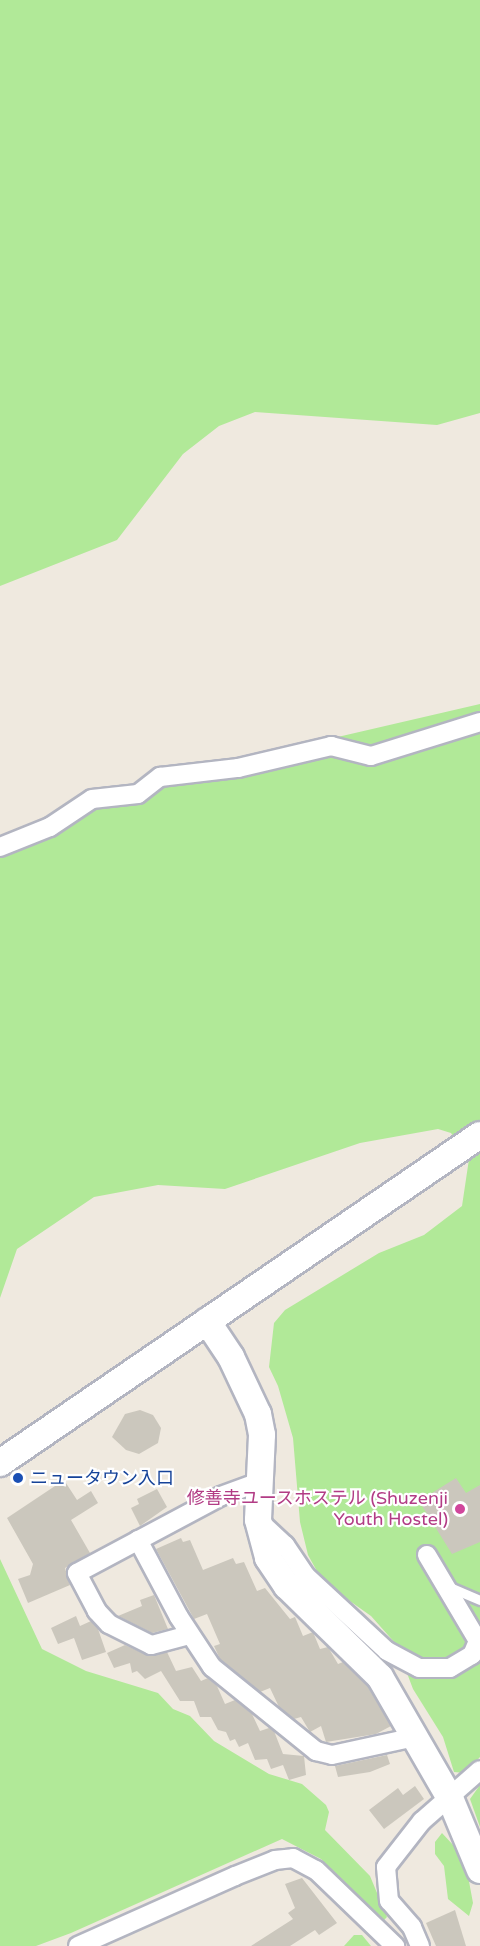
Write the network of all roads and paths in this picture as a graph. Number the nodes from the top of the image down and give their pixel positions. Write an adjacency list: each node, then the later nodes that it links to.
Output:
1 (480, 722): 2 (street)
2 (0, 847)
3 (480, 1135): 4 (street)
4 (207, 1321): 5 (street); 6 (street)
5 (0, 1463)
6 (259, 1482): 7 (street); 8 (street)
7 (258, 1520): 10 (street); 13 (street)
8 (138, 1540): 12 (street); 12 (street)
9 (427, 1556): 10 (street)
10 (446, 1586): 11 (lane)
11 (480, 1600)
12 (189, 1635): 13 (street)
13 (415, 1737): 15 (street)
14 (480, 1770): 15 (street)
15 (450, 1798): 16 (street); 19 (street)
16 (480, 1870)
17 (78, 1946): 18 (street)
18 (395, 1946)
19 (420, 1946)

